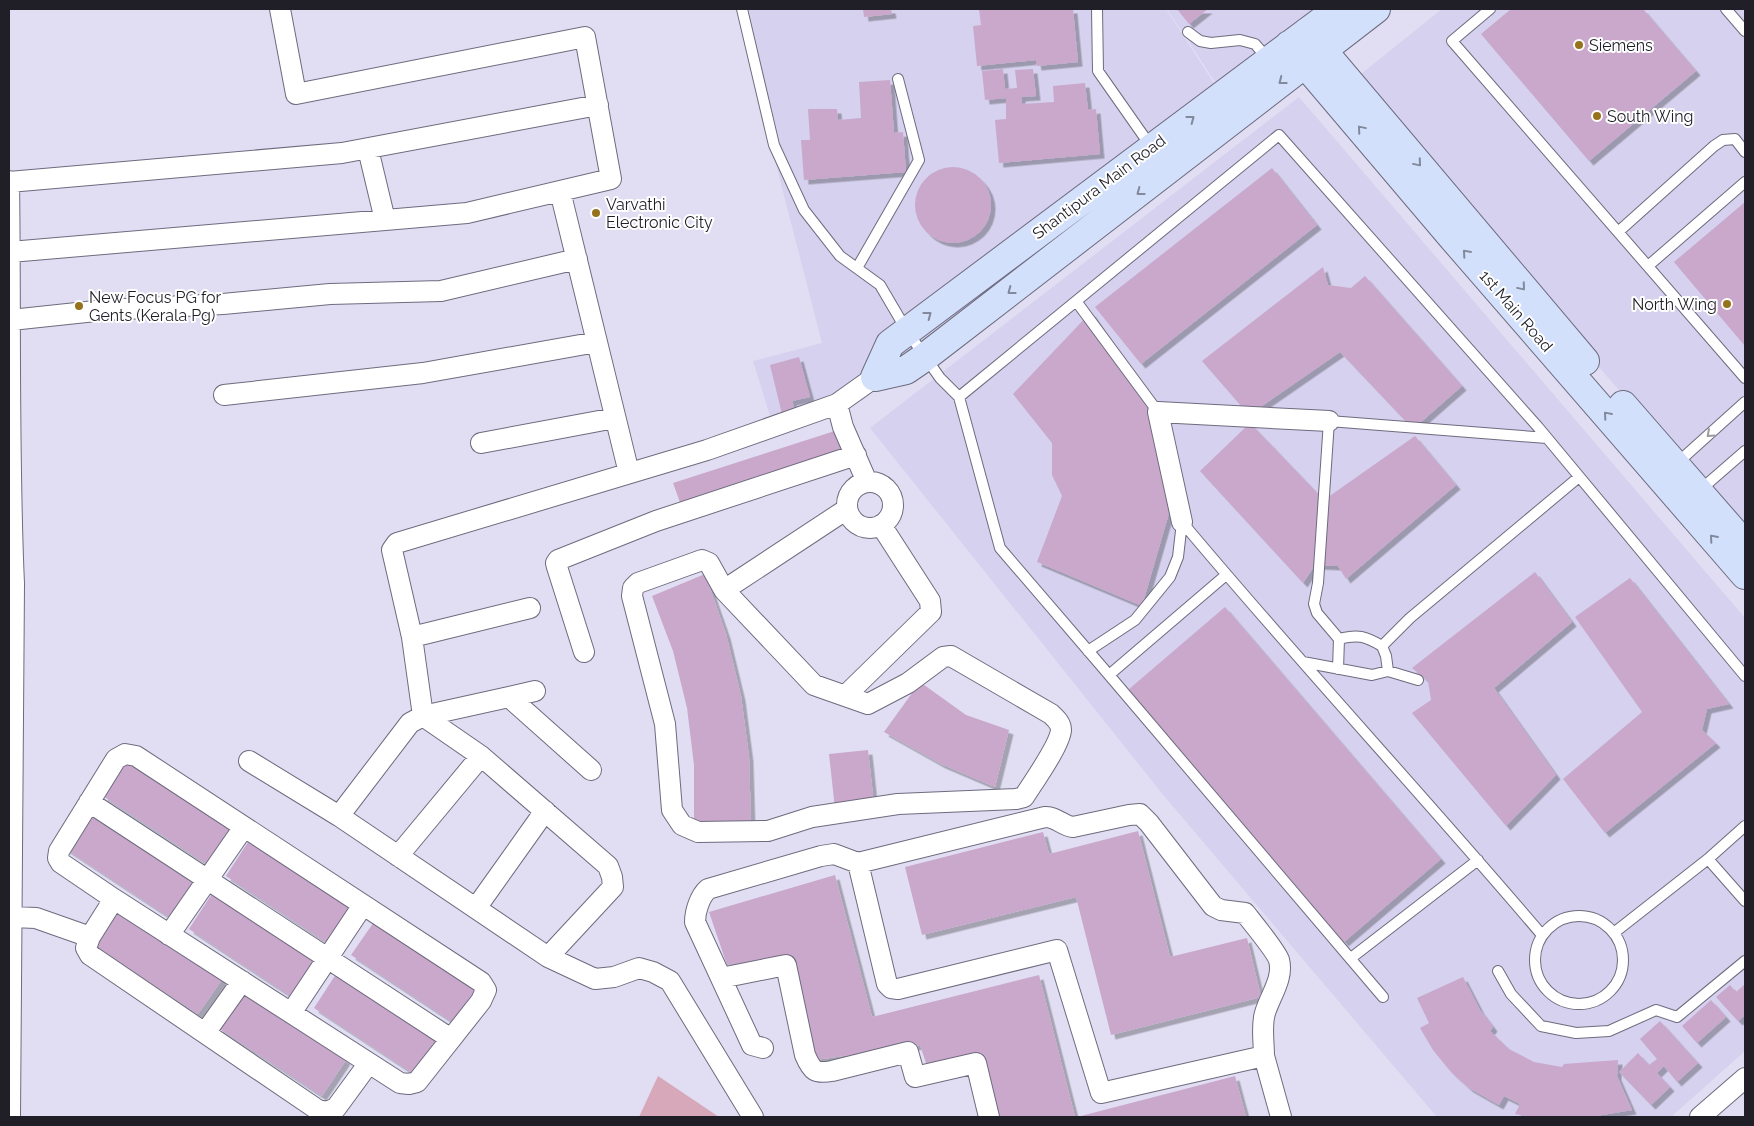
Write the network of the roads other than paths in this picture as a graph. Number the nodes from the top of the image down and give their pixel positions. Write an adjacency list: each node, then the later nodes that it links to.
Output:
1 (280, 9): 12 (street)
2 (742, 9): 24 (lane)
3 (1097, 9): 15 (lane)
4 (1338, 9): 10 (street, Shantipura Main Road)
5 (1376, 9): 10 (street)
6 (1490, 9): 20 (lane)
7 (1726, 9): 8 (lane)
8 (1745, 31)
9 (1188, 32): 10 (lane)
10 (1299, 50): 15 (street, one-way to 15); 15 (street, Shantipura Main Road, one-way to 10); 45 (street, 1st Main Road, one-way to 45); 56 (street, 1st Main Road, one-way to 10)
11 (898, 79): 24 (lane)
12 (598, 105): 13 (street); 18 (street)
13 (368, 149): 16 (street); 19 (street)
14 (1745, 152): 20 (lane)
15 (1160, 159): 27 (street, Shantipura Main Road, one-way to 15); 29 (street, one-way to 29)
16 (9, 181): 22 (street)
17 (1745, 182): 23 (lane)
18 (560, 191): 19 (street); 21 (street)
19 (385, 220): 22 (street)
20 (1618, 232): 23 (lane)
21 (577, 259): 26 (street); 28 (street)
22 (10, 260): 26 (street)
23 (1648, 266): 32 (lane)
24 (857, 268): 27 (lane)
25 (1076, 301): 34 (lane); 37 (lane); 40 (lane)
26 (11, 320): 30 (street)
27 (907, 331): 29 (lane); 31 (street, Shantipura Main Road)
28 (597, 342): 33 (street); 38 (street)
29 (925, 357): 31 (street); 34 (lane)
30 (10, 367): 43 (street)
31 (875, 376): 36 (street)
32 (1745, 378)
33 (224, 395)
34 (959, 398): 63 (lane)
35 (1745, 402): 45 (lane, one-way to 45)
36 (837, 404): 44 (street); 46 (street)
37 (1158, 412): 39 (street); 52 (street)
38 (616, 418): 41 (street); 46 (street)
39 (1329, 421): 40 (lane); 61 (lane)
40 (1547, 438): 47 (lane)
41 (481, 443)
42 (1745, 451): 49 (lane)
43 (10, 453): 50 (street)
44 (856, 455): 48 (street); 64 (street)
45 (1675, 465): 49 (street, 1st Main Road)
46 (629, 473): 60 (street)
47 (1579, 477): 62 (lane); 69 (lane)
48 (867, 482): 51 (street); 53 (street)
49 (1699, 491): 54 (street, 1st Main Road)
50 (10, 504): 57 (street)
51 (848, 509): 53 (street); 58 (street)
52 (1182, 522): 55 (lane); 63 (lane)
53 (881, 524): 72 (street)
54 (1745, 544)
55 (1226, 575): 65 (lane); 68 (lane)
56 (1745, 575)
57 (11, 584): 92 (street)
58 (724, 590): 72 (street); 72 (street)
59 (530, 608): 60 (street)
60 (412, 637): 74 (street)
61 (1339, 639): 62 (lane); 66 (lane)
62 (1382, 646): 67 (lane)
63 (1088, 651): 68 (lane)
64 (584, 652)
65 (1303, 662): 66 (lane); 85 (lane)
66 (1338, 669): 67 (lane)
67 (1388, 671): 70 (lane)
68 (1109, 675): 98 (lane)
69 (1745, 676)
70 (1418, 680)
71 (535, 691): 73 (street)
72 (845, 696)
73 (509, 697): 74 (street); 77 (street)
74 (423, 716): 75 (street); 80 (street)
75 (481, 756): 79 (street); 83 (street)
76 (249, 761): 80 (street)
77 (591, 770)
78 (89, 802): 82 (street); 87 (street); 88 (street)
79 (545, 811): 91 (street); 97 (street)
80 (339, 816): 83 (street)
81 (1745, 826): 84 (lane)
82 (244, 827): 87 (street); 90 (street)
83 (398, 856): 91 (street)
84 (1708, 859): 89 (lane); 93 (lane)
85 (1478, 860): 95 (lane); 98 (lane)
86 (858, 863): 102 (street); 109 (street); 109 (street)
87 (208, 880): 94 (street); 99 (street)
88 (114, 900): 94 (street); 96 (street)
89 (1745, 901)
90 (363, 905): 99 (street); 107 (street)
91 (476, 908): 97 (street)
92 (12, 917): 96 (street); 112 (street)
93 (1615, 932): 95 (lane); 95 (lane)
94 (170, 935): 103 (street)
95 (1542, 935)
96 (90, 936): 106 (street)
97 (548, 956): 113 (street)
98 (1351, 958): 104 (lane)
99 (328, 959): 105 (street); 107 (street)
100 (1745, 962): 101 (lane)
101 (1498, 970)
102 (720, 978): 108 (street); 114 (street)
103 (242, 981): 105 (street); 106 (street)
104 (1383, 996)
105 (291, 1013): 110 (street)
106 (204, 1033): 110 (street)
107 (451, 1039): 110 (street)
108 (763, 1048)
109 (1264, 1056): 115 (street)
110 (370, 1063)
111 (1745, 1078): 116 (street)
112 (10, 1117)
113 (753, 1117)
114 (989, 1117)
115 (1281, 1117)
116 (1700, 1117)

